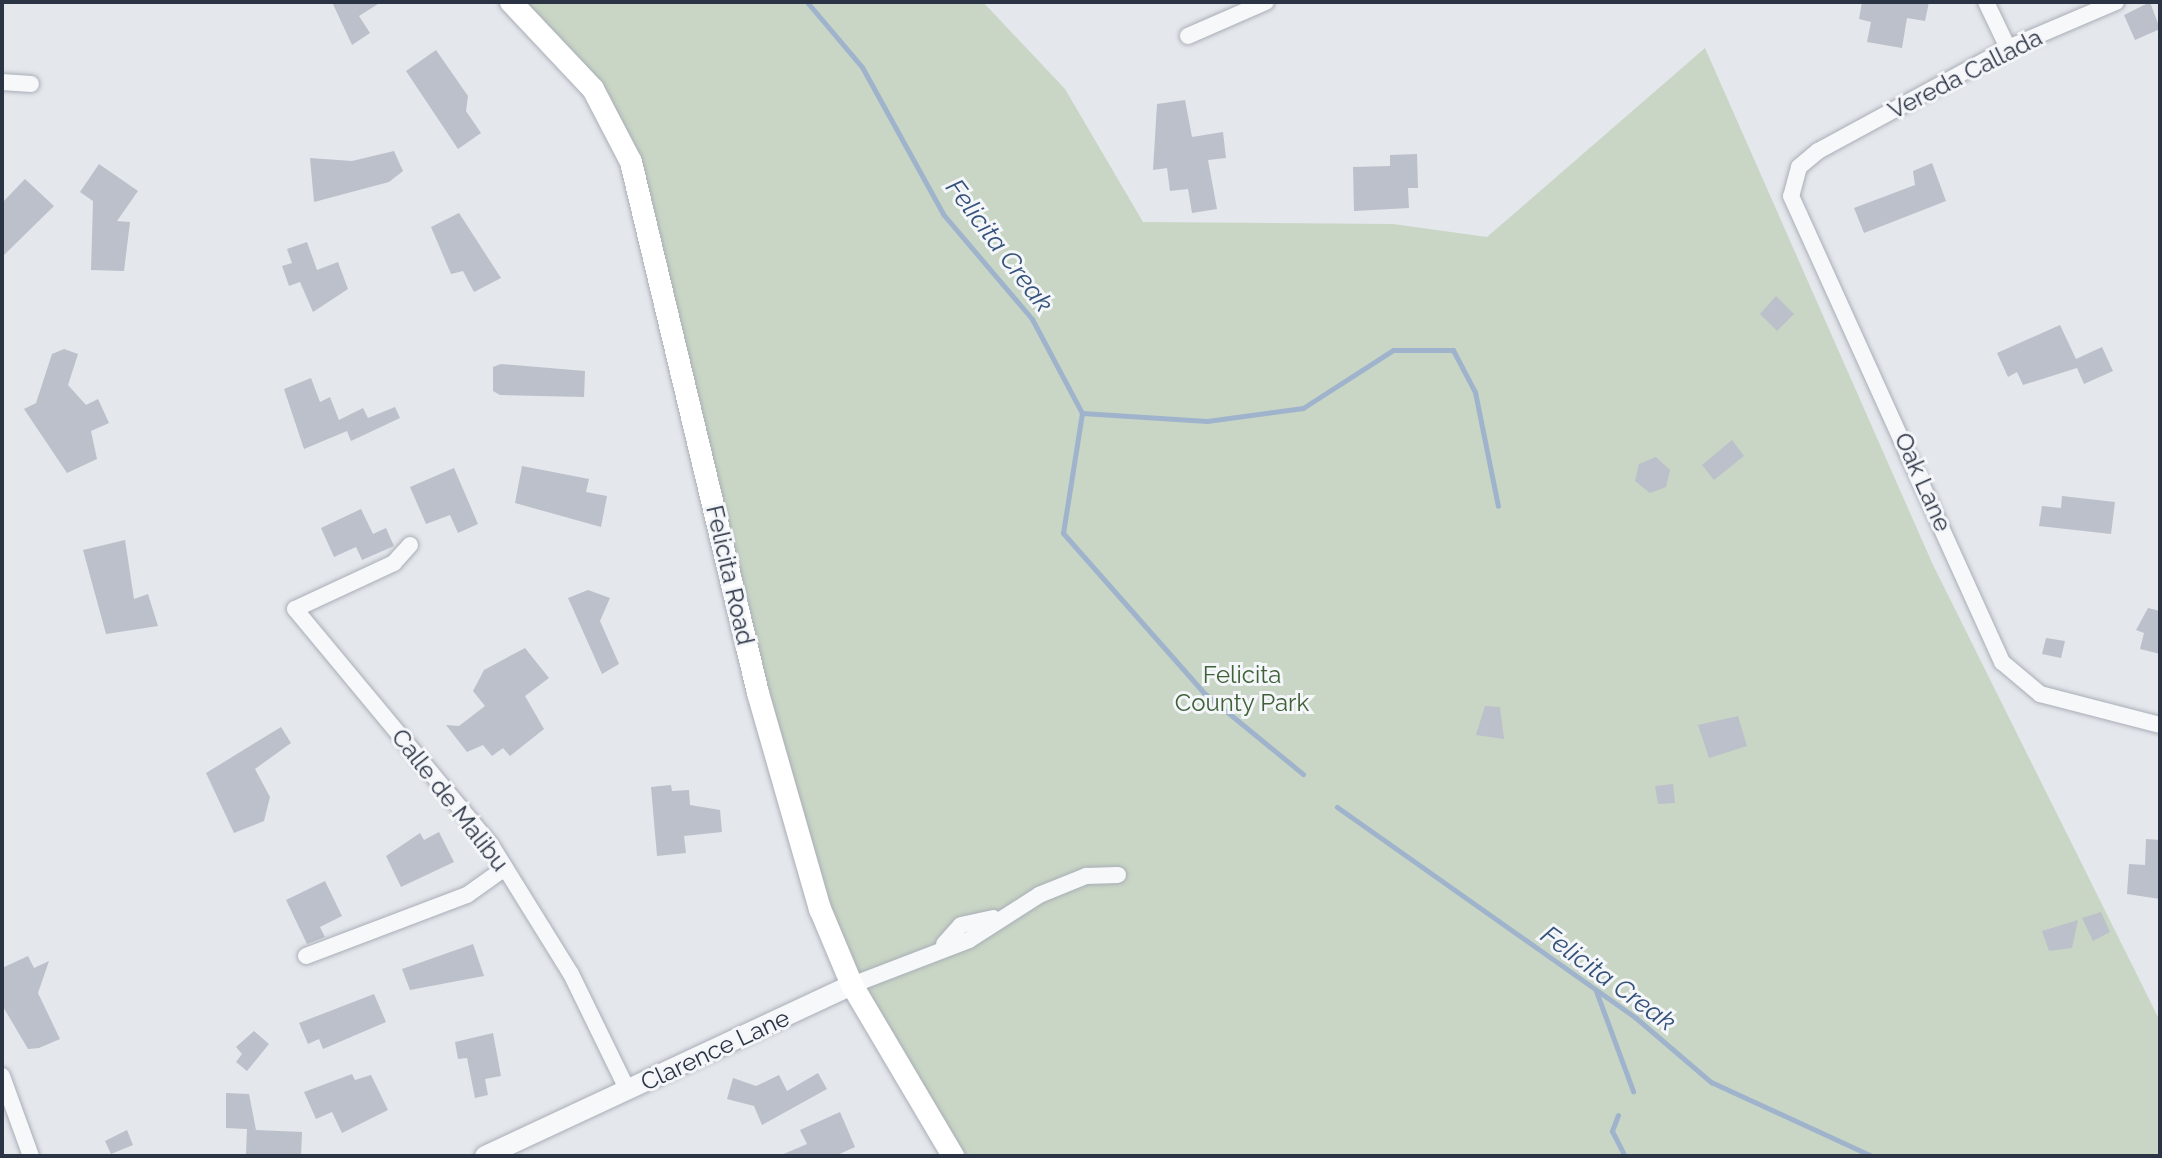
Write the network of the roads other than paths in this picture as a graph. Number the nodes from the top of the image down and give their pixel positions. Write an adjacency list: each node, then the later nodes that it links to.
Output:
1 (511, 2): 15 (main road, Felicita Road)
2 (1266, 2): 5 (street)
3 (1986, 2): 6 (street)
4 (2116, 2): 6 (street, Vereda Callada)
5 (1188, 36)
6 (2008, 48): 9 (street, Vereda Callada)
7 (2, 82): 8 (street)
8 (31, 84)
9 (1818, 151): 11 (street, Oak Lane)
10 (410, 545): 12 (street, Calle de Malibu)
11 (2160, 725)
12 (505, 868): 14 (street); 17 (street, Calle de Malibu)
13 (1118, 875): 15 (street, Clarence Lane)
14 (306, 956)
15 (852, 985): 17 (street, Clarence Lane); 18 (main road, Felicita Road)
16 (2, 1076): 20 (street)
17 (628, 1091): 19 (street, Clarence Lane)
18 (945, 1150)
19 (499, 1153)
20 (31, 1156)

